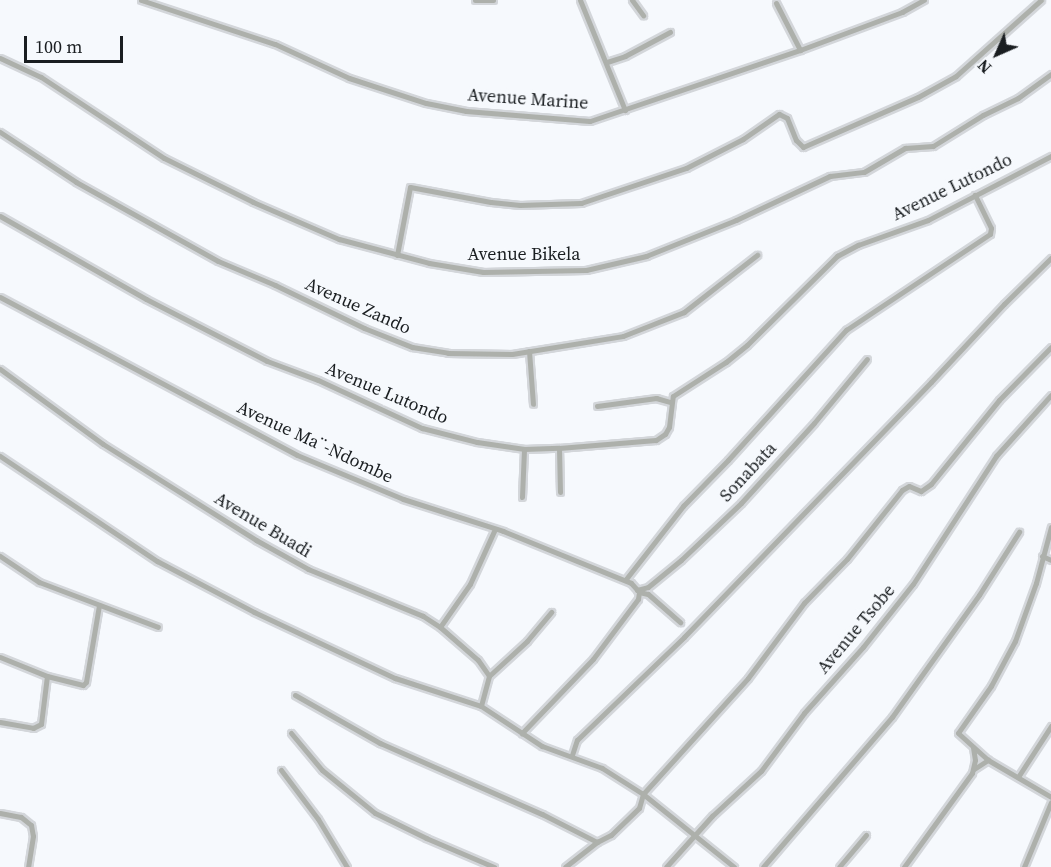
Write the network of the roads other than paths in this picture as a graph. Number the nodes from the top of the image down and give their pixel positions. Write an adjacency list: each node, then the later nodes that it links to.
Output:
1 (141, 0): 15 (street, Avenue Marine)
2 (475, 0): 3 (street)
3 (493, 0)
4 (580, 0): 13 (street)
5 (632, 0): 9 (street)
6 (924, 0): 11 (street, Avenue Marine)
7 (1041, 0): 20 (street)
8 (776, 3): 11 (street)
9 (643, 15)
10 (670, 32): 13 (street)
11 (800, 50): 15 (street, Avenue Marine)
12 (0, 58): 20 (street, Avenue Bikela)
13 (607, 62): 15 (street)
14 (1051, 74): 20 (street, Avenue Bikela)
15 (625, 110)
16 (0, 132): 25 (street, Avenue Zando)
17 (1051, 156): 18 (street, Avenue Lutondo)
18 (975, 195): 29 (street, Avenue Lutondo); 43 (street)
19 (0, 216): 33 (street, Avenue Lutondo)
20 (397, 255)
21 (757, 255): 25 (street, Avenue Zando)
22 (1051, 258): 60 (street)
23 (0, 297): 38 (street, Avenue Ma¨-Ndombe)
24 (1051, 347): 65 (street)
25 (529, 351): 30 (street)
26 (867, 359): 44 (street, Sonabata)
27 (0, 369): 49 (street, Avenue Buadi)
28 (1051, 395): 69 (street, Avenue Tsobe)
29 (670, 402): 31 (street); 32 (street, Avenue Lutondo)
30 (533, 404)
31 (597, 406)
32 (559, 448): 33 (street, Avenue Lutondo); 35 (street)
33 (524, 449): 36 (street)
34 (0, 456): 54 (street)
35 (561, 492)
36 (522, 497)
37 (1051, 528): 41 (street)
38 (495, 529): 43 (street, Avenue Ma¨-Ndombe); 49 (street)
39 (1019, 531): 78 (street)
40 (0, 556): 45 (street)
41 (1042, 556): 42 (street); 59 (street)
42 (1051, 560)
43 (628, 581): 44 (street)
44 (638, 591): 47 (street); 58 (street)
45 (99, 605): 48 (street); 51 (street)
46 (551, 612): 52 (street)
47 (680, 622)
48 (158, 627)
49 (440, 627): 52 (street, Avenue Buadi)
50 (0, 657): 51 (street)
51 (47, 676): 55 (street)
52 (489, 676): 54 (street)
53 (295, 695): 71 (street)
54 (481, 706): 58 (street)
55 (0, 722)
56 (1051, 726): 64 (street)
57 (291, 733): 74 (street)
58 (522, 733): 60 (street)
59 (973, 747): 61 (street); 62 (street)
60 (572, 755): 65 (street)
61 (988, 760): 62 (street); 64 (street)
62 (974, 769): 80 (street)
63 (281, 770): 73 (street)
64 (1018, 777): 66 (street)
65 (643, 794): 69 (street); 71 (street)
66 (1051, 797)
67 (1051, 802): 81 (street)
68 (0, 813): 72 (street)
69 (695, 834): 76 (street, Avenue Tsobe); 77 (street)
70 (866, 835): 79 (street)
71 (597, 842): 75 (street)
72 (28, 867)
73 (347, 867)
74 (495, 867)
75 (565, 867)
76 (666, 867)
77 (734, 867)
78 (763, 867)
79 (839, 867)
80 (904, 867)
81 (1024, 867)

